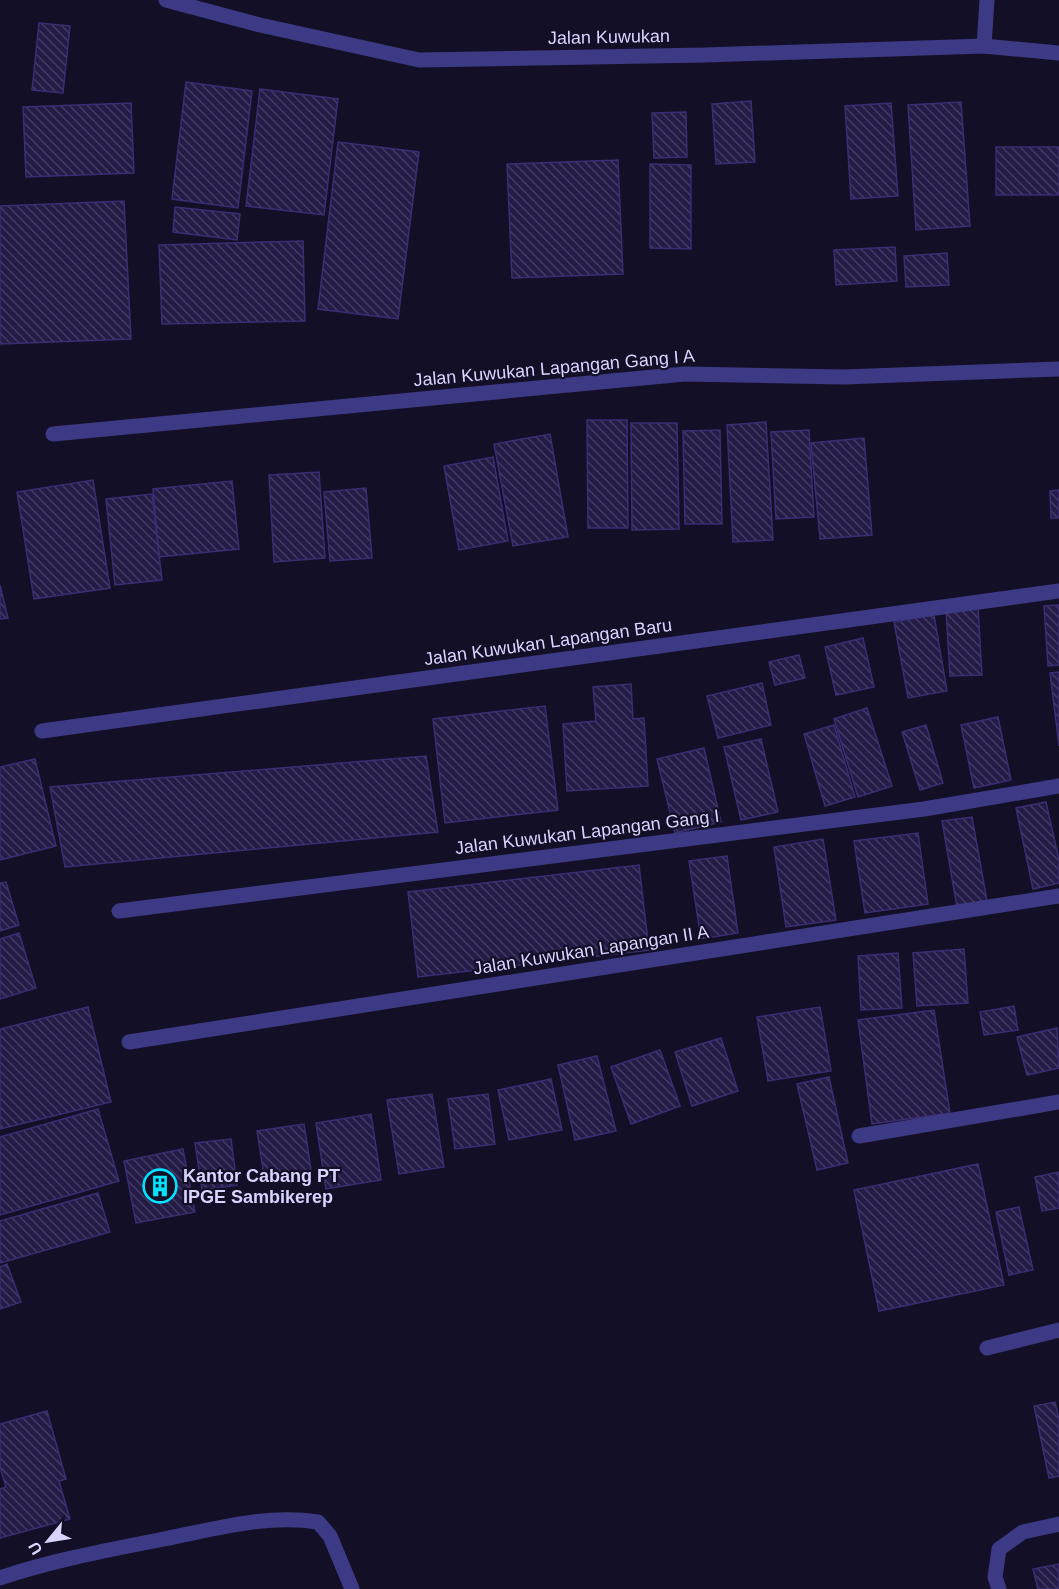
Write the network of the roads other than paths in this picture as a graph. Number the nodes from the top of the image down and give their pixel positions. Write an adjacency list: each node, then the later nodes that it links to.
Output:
1 (166, 0): 3 (street, Jalan Kuwukan)
2 (987, 0): 3 (street)
3 (984, 46): 4 (street, Jalan Kuwukan)
4 (1059, 53)
5 (1059, 369): 6 (street, Jalan Kuwukan Lapangan Gang I A)
6 (53, 434)
7 (1059, 591): 8 (street, Jalan Kuwukan Lapangan Baru)
8 (42, 731)
9 (1059, 786): 11 (street, Jalan Kuwukan Lapangan Gang I)
10 (1059, 896): 12 (street, Jalan Kuwukan Lapangan II A)
11 (119, 911)
12 (129, 1042)
13 (1059, 1102): 14 (street)
14 (859, 1136)
15 (1059, 1330): 16 (street)
16 (987, 1348)
17 (1059, 1524): 20 (street)
18 (0, 1578): 19 (street)
19 (352, 1589)
20 (999, 1589)

